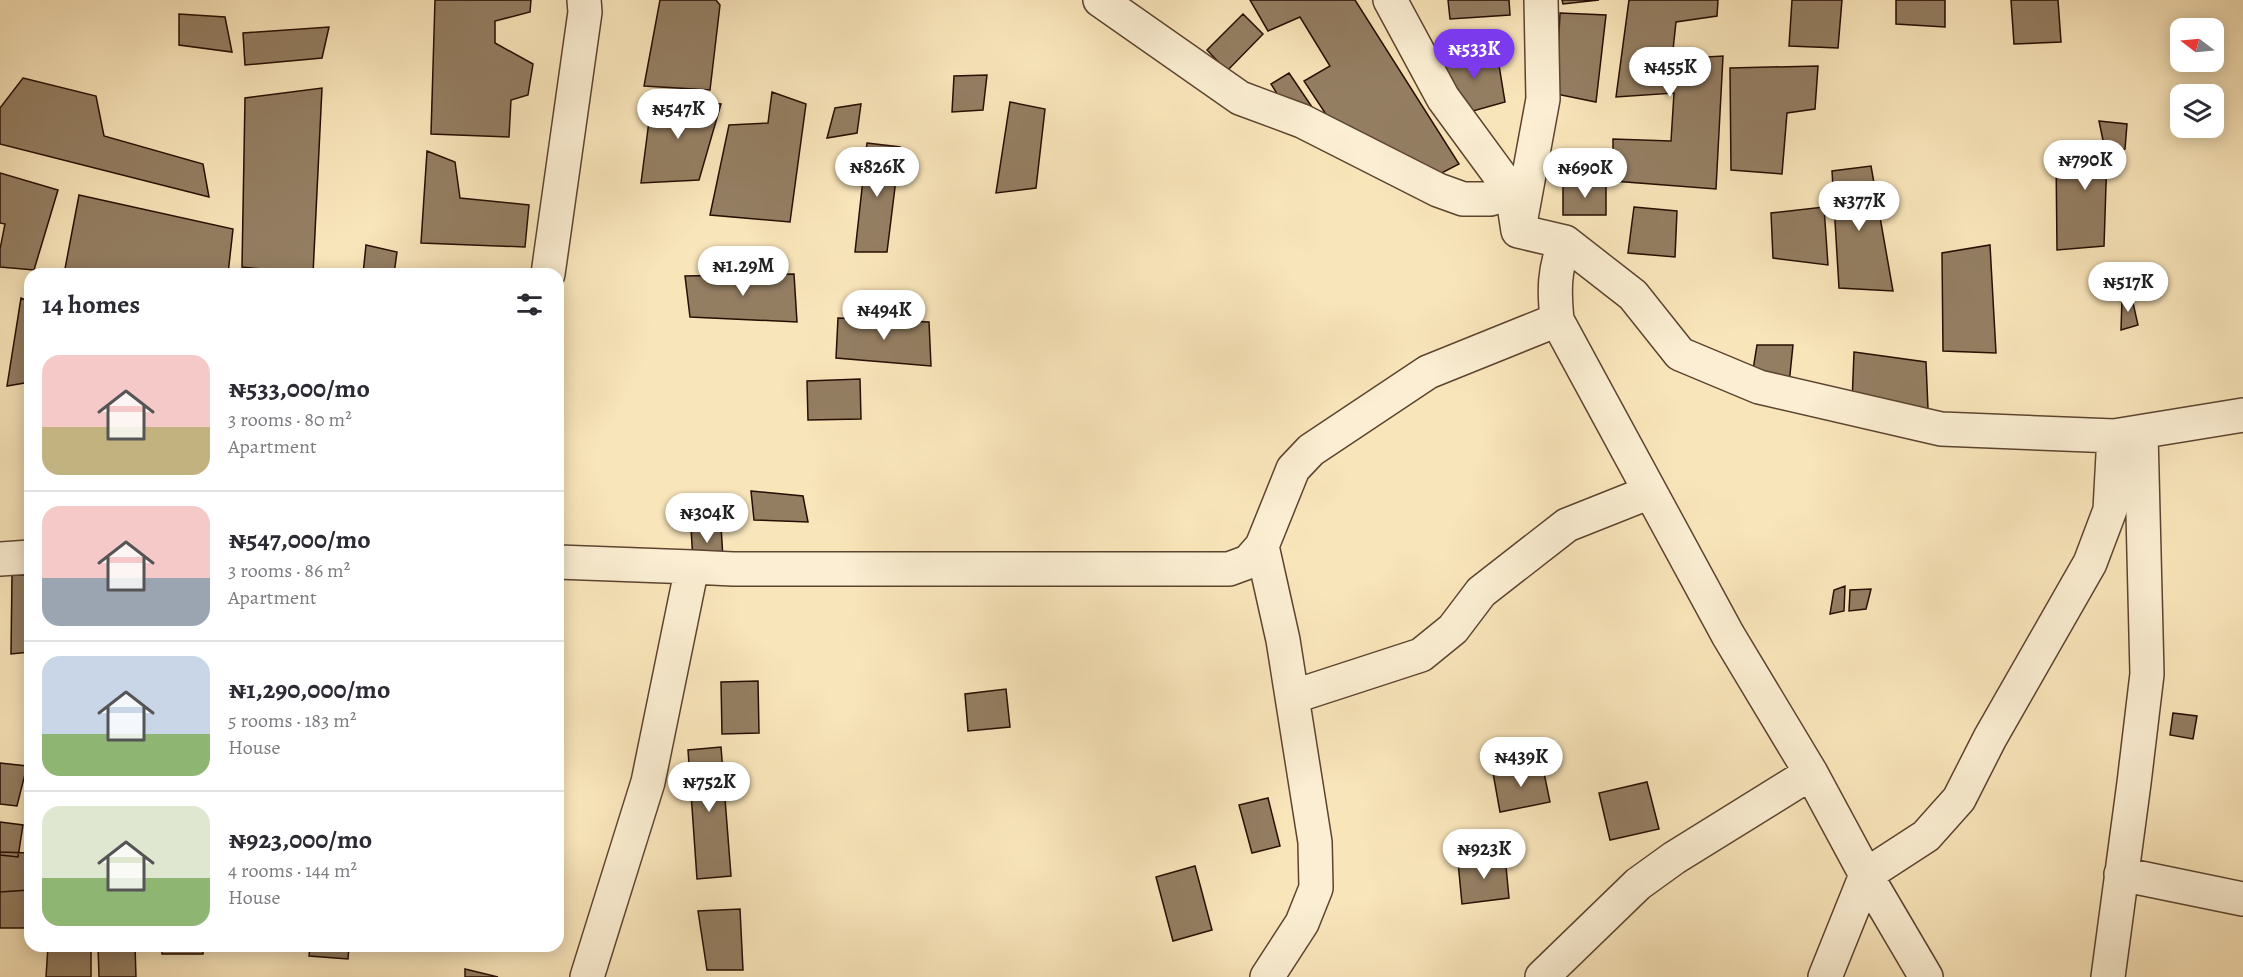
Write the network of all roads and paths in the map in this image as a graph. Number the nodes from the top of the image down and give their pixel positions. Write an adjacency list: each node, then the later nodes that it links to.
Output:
1 (584, 0): 8 (street)
2 (1100, 0): 5 (street)
3 (1390, 0): 5 (street)
4 (1541, 0): 6 (street)
5 (1512, 192): 6 (street)
6 (1518, 231): 7 (street)
7 (1565, 242): 9 (street); 11 (street)
8 (549, 268)
9 (1557, 320): 12 (street); 13 (street)
10 (2243, 415): 11 (street)
11 (2128, 435): 20 (street); 21 (street)
12 (1650, 492): 18 (street); 19 (street)
13 (1262, 546): 17 (street); 18 (street)
14 (24, 557): 15 (street)
15 (0, 559)
16 (564, 562): 17 (street)
17 (692, 567): 23 (street)
18 (1292, 697): 24 (street)
19 (1811, 773): 21 (street); 25 (street)
20 (2121, 874): 22 (street); 28 (street)
21 (1866, 875): 26 (street); 27 (street)
22 (2243, 899)
23 (587, 977)
24 (1267, 977)
25 (1542, 977)
26 (1825, 977)
27 (1926, 977)
28 (2108, 977)

